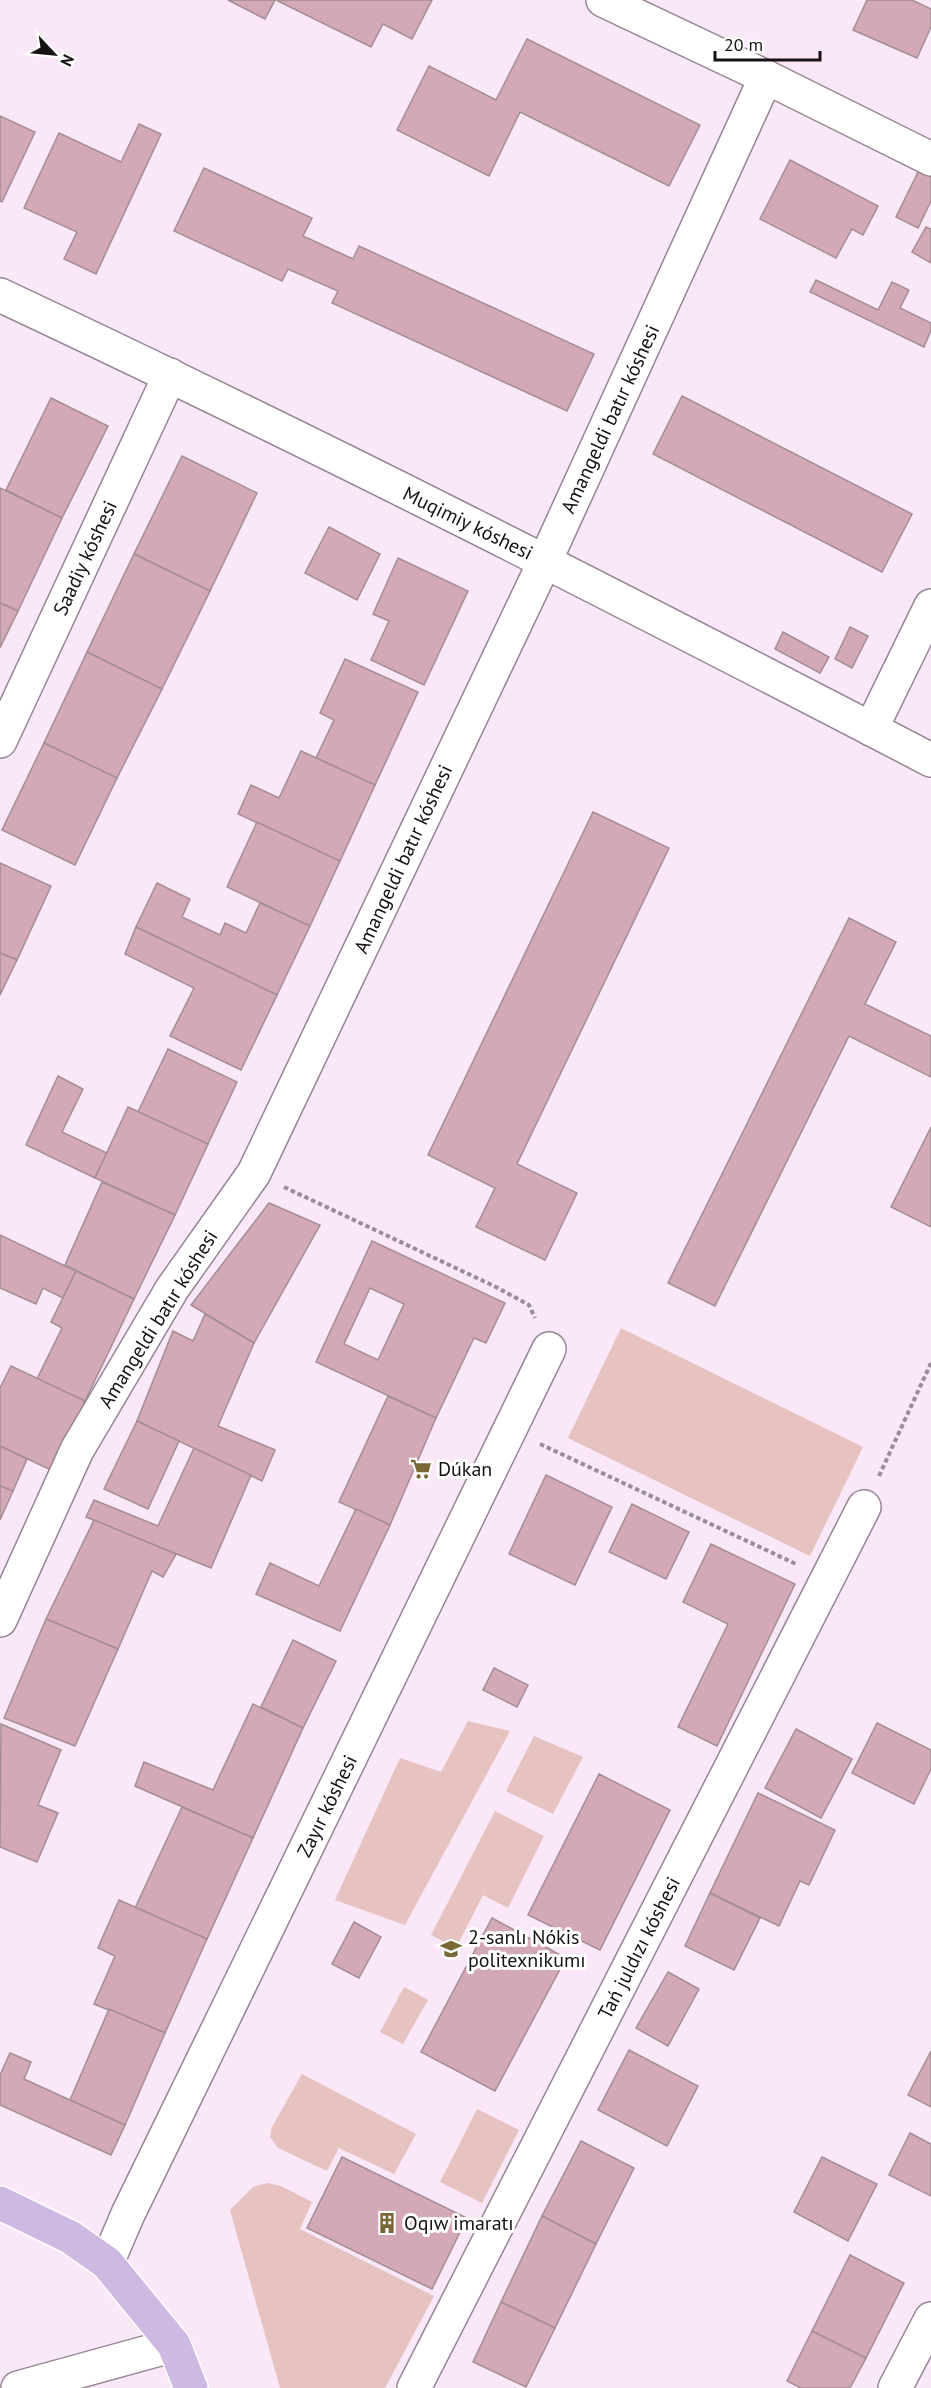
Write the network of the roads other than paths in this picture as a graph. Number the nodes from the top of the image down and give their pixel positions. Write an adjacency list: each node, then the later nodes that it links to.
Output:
1 (603, 0): 2 (street)
2 (766, 77): 3 (street); 6 (street, Amangeldi batır kóshesi)
3 (931, 159)
4 (0, 296): 5 (street, Muqimiy kóshesi)
5 (170, 375): 6 (street, Muqimiy kóshesi); 9 (street, Saadiy kóshesi)
6 (545, 561): 8 (street, Muqimiy kóshesi); 13 (street, Amangeldi batır kóshesi)
7 (931, 606): 8 (street)
8 (872, 729): 10 (street, Muqimiy kóshesi)
9 (0, 741)
10 (931, 760)
11 (549, 1349): 15 (street, Zayır kóshesi)
12 (864, 1508): 20 (street, Tań juldızı kóshesi)
13 (0, 1620)
14 (0, 2203): 15 (main road)
15 (107, 2263): 17 (main road)
16 (931, 2319): 21 (street)
17 (174, 2345): 18 (street); 19 (main road)
18 (18, 2388)
19 (192, 2388)
20 (414, 2388)
21 (895, 2388)

